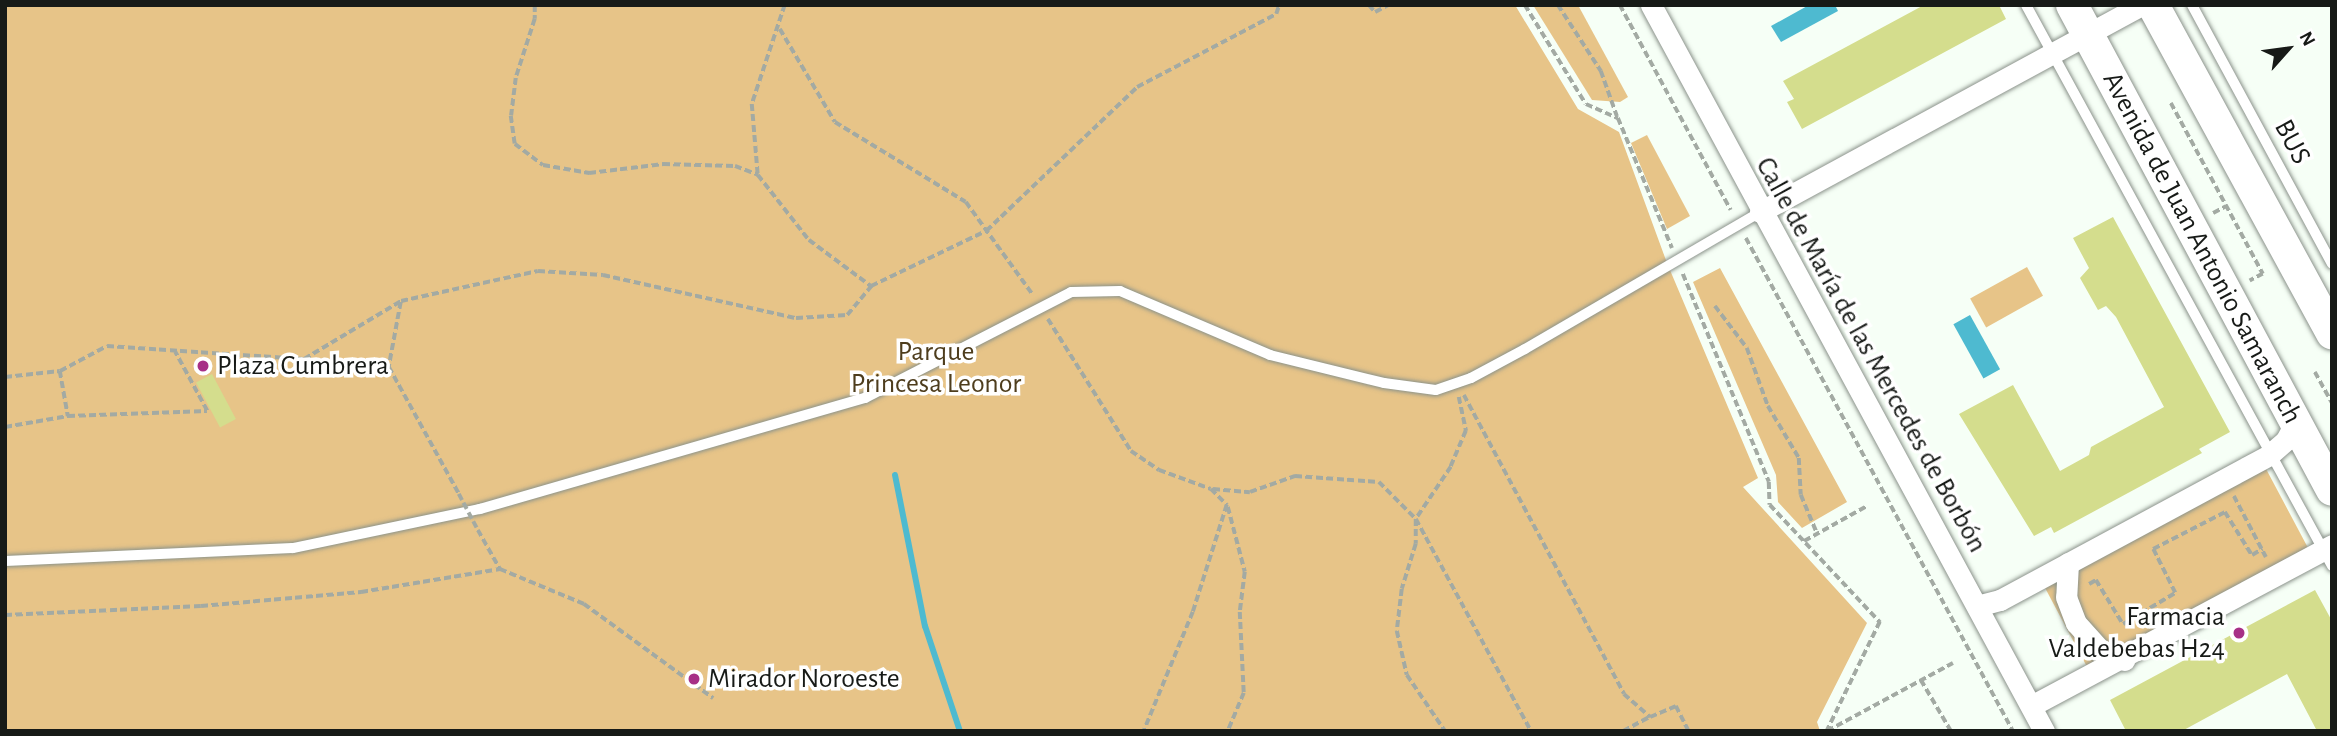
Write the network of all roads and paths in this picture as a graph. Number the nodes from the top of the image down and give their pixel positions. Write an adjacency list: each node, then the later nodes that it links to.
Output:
1 (535, 5): 20 (path)
2 (785, 5): 15 (path)
3 (1279, 5): 23 (path)
4 (1369, 5): 5 (path)
5 (1388, 5)
6 (1525, 5): 19 (path)
7 (1558, 5): 19 (path)
8 (1620, 5): 22 (path)
9 (1651, 5): 21 (street, Calle de María de las Mercedes de Borbón)
10 (2026, 5): 17 (lane)
11 (2073, 5): 16 (street, Avenida de Juan Antonio Samaranch)
12 (2141, 5): 16 (street)
13 (2152, 5): 31 (street)
14 (2192, 5): 25 (lane, BUS)
15 (780, 29): 20 (path); 23 (path)
16 (2088, 34): 17 (street); 41 (street, Avenida de Juan Antonio Samaranch)
17 (2052, 54): 21 (street); 43 (lane)
18 (2171, 103): 26 (path)
19 (1618, 118): 24 (path)
20 (758, 175): 27 (path)
21 (1760, 212): 22 (lane); 59 (street, Calle de María de las Mercedes de Borbón)
22 (1738, 224): 24 (lane); 75 (path)
23 (986, 231): 27 (path); 29 (path)
24 (1676, 258): 38 (lane); 51 (path)
25 (2332, 264)
26 (2250, 281)
27 (871, 286): 28 (path)
28 (401, 301): 33 (path); 34 (path)
29 (1041, 306): 38 (lane); 44 (path); 54 (lane)
30 (1715, 306): 50 (path)
31 (2332, 333)
32 (175, 352): 33 (path); 35 (path); 40 (path)
33 (304, 359): 34 (path)
34 (389, 367): 57 (path, bridge)
35 (60, 371): 37 (path); 40 (path)
36 (2315, 372): 39 (path)
37 (5, 377)
38 (1456, 381): 49 (path); 66 (path)
39 (2332, 403)
40 (68, 416): 42 (path)
41 (2295, 423): 43 (street); 45 (street, Avenida de Juan Antonio Samaranch)
42 (5, 427)
43 (2269, 455): 53 (lane); 55 (street)
44 (1211, 489): 47 (path); 49 (path)
45 (2332, 490)
46 (2233, 494): 52 (path)
47 (1227, 505): 67 (path); 68 (path)
48 (1867, 506): 50 (path)
49 (1416, 519): 69 (path); 70 (path)
50 (1817, 533): 51 (path)
51 (1804, 541): 73 (path)
52 (2262, 549): 56 (path); 58 (path)
53 (2328, 553): 61 (street)
54 (5, 561)
55 (2068, 563): 58 (street); 59 (street)
56 (2272, 568)
57 (500, 569): 60 (path); 64 (path)
58 (2066, 597): 61 (street)
59 (1977, 606): 65 (street, Calle de María de las Mercedes de Borbón)
60 (5, 615)
61 (2124, 660): 65 (street)
62 (1953, 663): 63 (path)
63 (1921, 680): 73 (path); 74 (path)
64 (713, 698)
65 (2031, 706): 76 (street, Calle de María de las Mercedes de Borbón)
66 (1650, 717): 71 (path); 72 (path)
67 (1144, 731)
68 (1228, 731)
69 (1445, 731)
70 (1531, 731)
71 (1623, 731)
72 (1689, 731)
73 (1827, 731)
74 (1951, 731)
75 (2014, 731)
76 (2044, 731)

